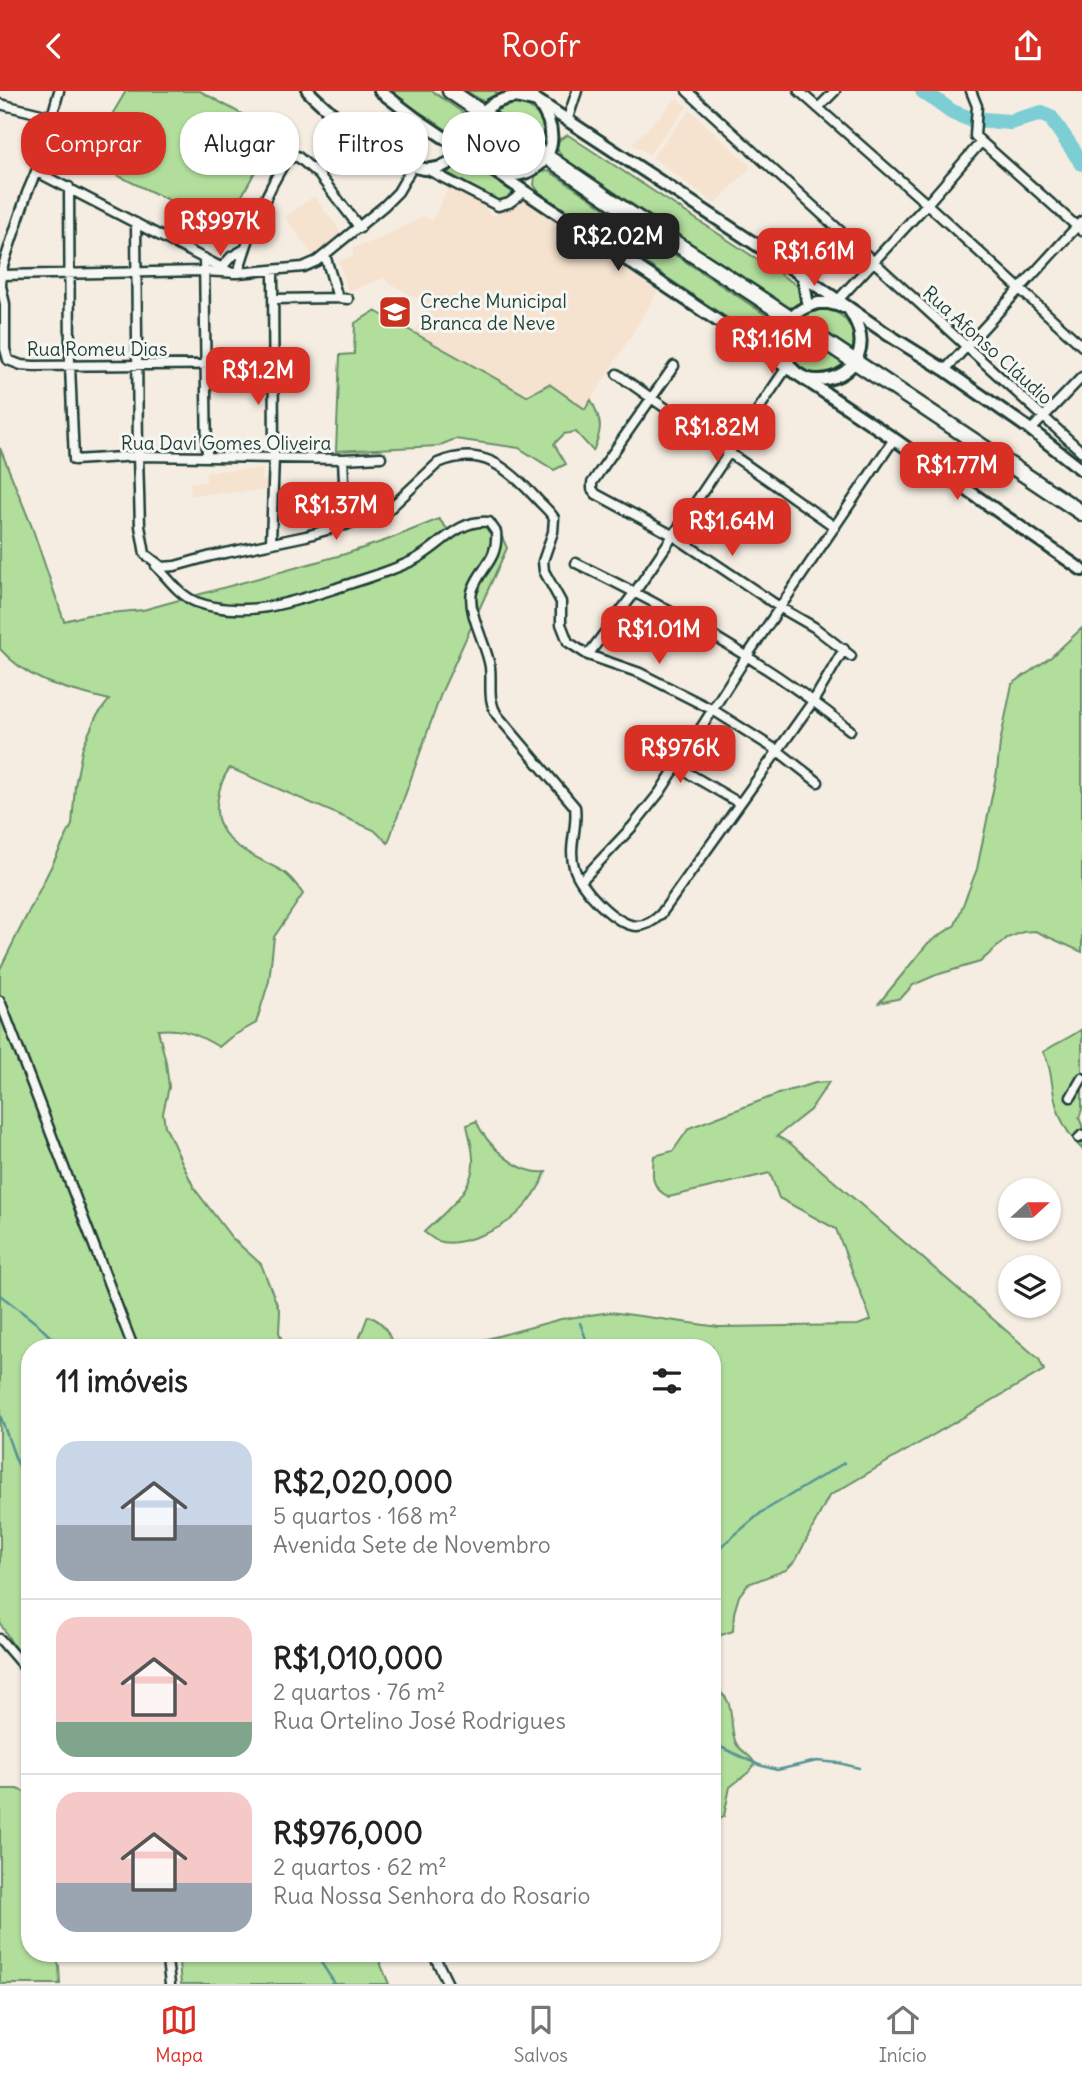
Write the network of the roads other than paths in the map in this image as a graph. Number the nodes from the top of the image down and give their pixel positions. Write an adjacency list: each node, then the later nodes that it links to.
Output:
1 (59, 91): 16 (street)
2 (308, 91): 17 (street)
3 (380, 91): 22 (street)
4 (450, 91): 18 (highway)
5 (523, 91): 12 (street)
6 (577, 91): 20 (street)
7 (687, 91): 40 (street, Rua Afonso Cláudio)
8 (799, 91): 14 (street)
9 (835, 91): 14 (street)
10 (972, 91): 21 (street)
11 (501, 95): 12 (street); 19 (street)
12 (538, 102): 20 (street); 23 (street)
13 (0, 104): 15 (street)
14 (818, 108): 33 (street)
15 (33, 112)
16 (54, 112)
17 (333, 112)
18 (479, 112)
19 (484, 112)
20 (572, 125): 23 (street); 48 (street)
21 (977, 132): 33 (street); 35 (street)
22 (442, 133)
23 (552, 134): 24 (street)
24 (547, 159): 56 (highway)
25 (442, 166): 26 (street)
26 (428, 170): 32 (street)
27 (35, 175): 46 (street)
28 (45, 175): 31 (street)
29 (408, 175): 36 (street)
30 (499, 175): 32 (street)
31 (69, 187): 34 (street); 47 (street)
32 (524, 193): 62 (street)
33 (928, 204): 40 (street); 49 (street)
34 (136, 223): 39 (street); 44 (street)
35 (1080, 226): 49 (street)
36 (360, 228): 37 (street); 38 (street)
37 (245, 249): 41 (street); 45 (street)
38 (325, 255): 43 (street); 50 (street)
39 (204, 258): 41 (street); 42 (street)
40 (874, 261): 53 (street); 61 (street, Rua Afonso Cláudio)
41 (223, 266): 45 (street)
42 (204, 271): 44 (street); 45 (street); 65 (street)
43 (273, 271): 45 (street); 51 (street)
44 (136, 273): 47 (street); 64 (street)
45 (235, 273)
46 (1, 275): 47 (street); 66 (street, Rua Romeu Dias)
47 (69, 275): 66 (street)
48 (803, 276): 53 (street); 54 (street)
49 (1020, 290): 60 (street); 61 (street)
50 (338, 298): 51 (street); 52 (street)
51 (273, 299): 63 (street)
52 (348, 299)
53 (838, 300): 55 (street)
54 (808, 306): 55 (street); 56 (street)
55 (848, 308): 57 (street); 59 (street)
56 (790, 319): 58 (street); 69 (highway)
57 (887, 334): 59 (street); 70 (street)
58 (785, 340): 62 (street); 72 (street)
59 (860, 343): 69 (street)
60 (1082, 346)
61 (968, 348): 70 (street); 76 (street, Rua Afonso Cláudio)
62 (763, 351): 68 (street)
63 (272, 364): 65 (street, Rua Romeu Dias); 83 (street)
64 (138, 365): 65 (street, Rua Romeu Dias); 66 (street, Rua Romeu Dias); 81 (street)
65 (205, 365): 82 (street)
66 (69, 366): 81 (street, Rua Davi Gomes Oliveira)
67 (674, 366): 74 (street)
68 (787, 367): 72 (street); 80 (street)
69 (851, 367): 72 (street); 75 (street); 87 (highway)
70 (945, 370): 77 (street)
71 (617, 374): 74 (street)
72 (798, 375): 75 (street)
73 (1082, 377): 76 (street)
74 (652, 399): 80 (street); 90 (street)
75 (849, 409): 78 (street)
76 (1044, 417): 77 (street); 79 (street, Rua Afonso Cláudio)
77 (1031, 430): 86 (street)
78 (894, 439): 89 (street); 94 (street)
79 (1082, 452)
80 (728, 454): 89 (street); 90 (street)
81 (138, 456): 82 (street, Rua Davi Gomes Oliveira); 92 (street)
82 (207, 457): 83 (street, Rua Davi Gomes Oliveira)
83 (274, 457): 85 (street, Rua Davi Gomes Oliveira); 91 (street)
84 (381, 457): 85 (street, Rua Davi Gomes Oliveira)
85 (343, 459): 88 (street)
86 (1082, 470)
87 (1082, 513)
88 (346, 525): 91 (street); 97 (street)
89 (835, 527): 96 (street)
90 (674, 535): 95 (street); 96 (street)
91 (271, 543): 92 (street)
92 (145, 554): 107 (street)
93 (576, 563): 95 (street)
94 (1082, 570)
95 (635, 592): 97 (street); 98 (street)
96 (781, 608): 98 (street); 99 (street)
97 (588, 655): 100 (street)
98 (747, 656): 99 (street); 100 (street)
99 (814, 700): 101 (street); 103 (street)
100 (713, 710): 103 (street); 104 (street)
101 (850, 730)
102 (638, 740): 104 (street)
103 (778, 751): 105 (street); 106 (street)
104 (676, 766): 106 (street); 107 (street)
105 (818, 782)
106 (739, 803): 107 (street)
107 (580, 881)
108 (0, 1001): 111 (street)
109 (1082, 1078): 110 (street)
110 (1071, 1097)
111 (129, 1339)
112 (0, 1639): 113 (street)
113 (21, 1664)
114 (167, 1962): 116 (street)
115 (437, 1962): 117 (street)
116 (170, 1984)
117 (448, 1984)

